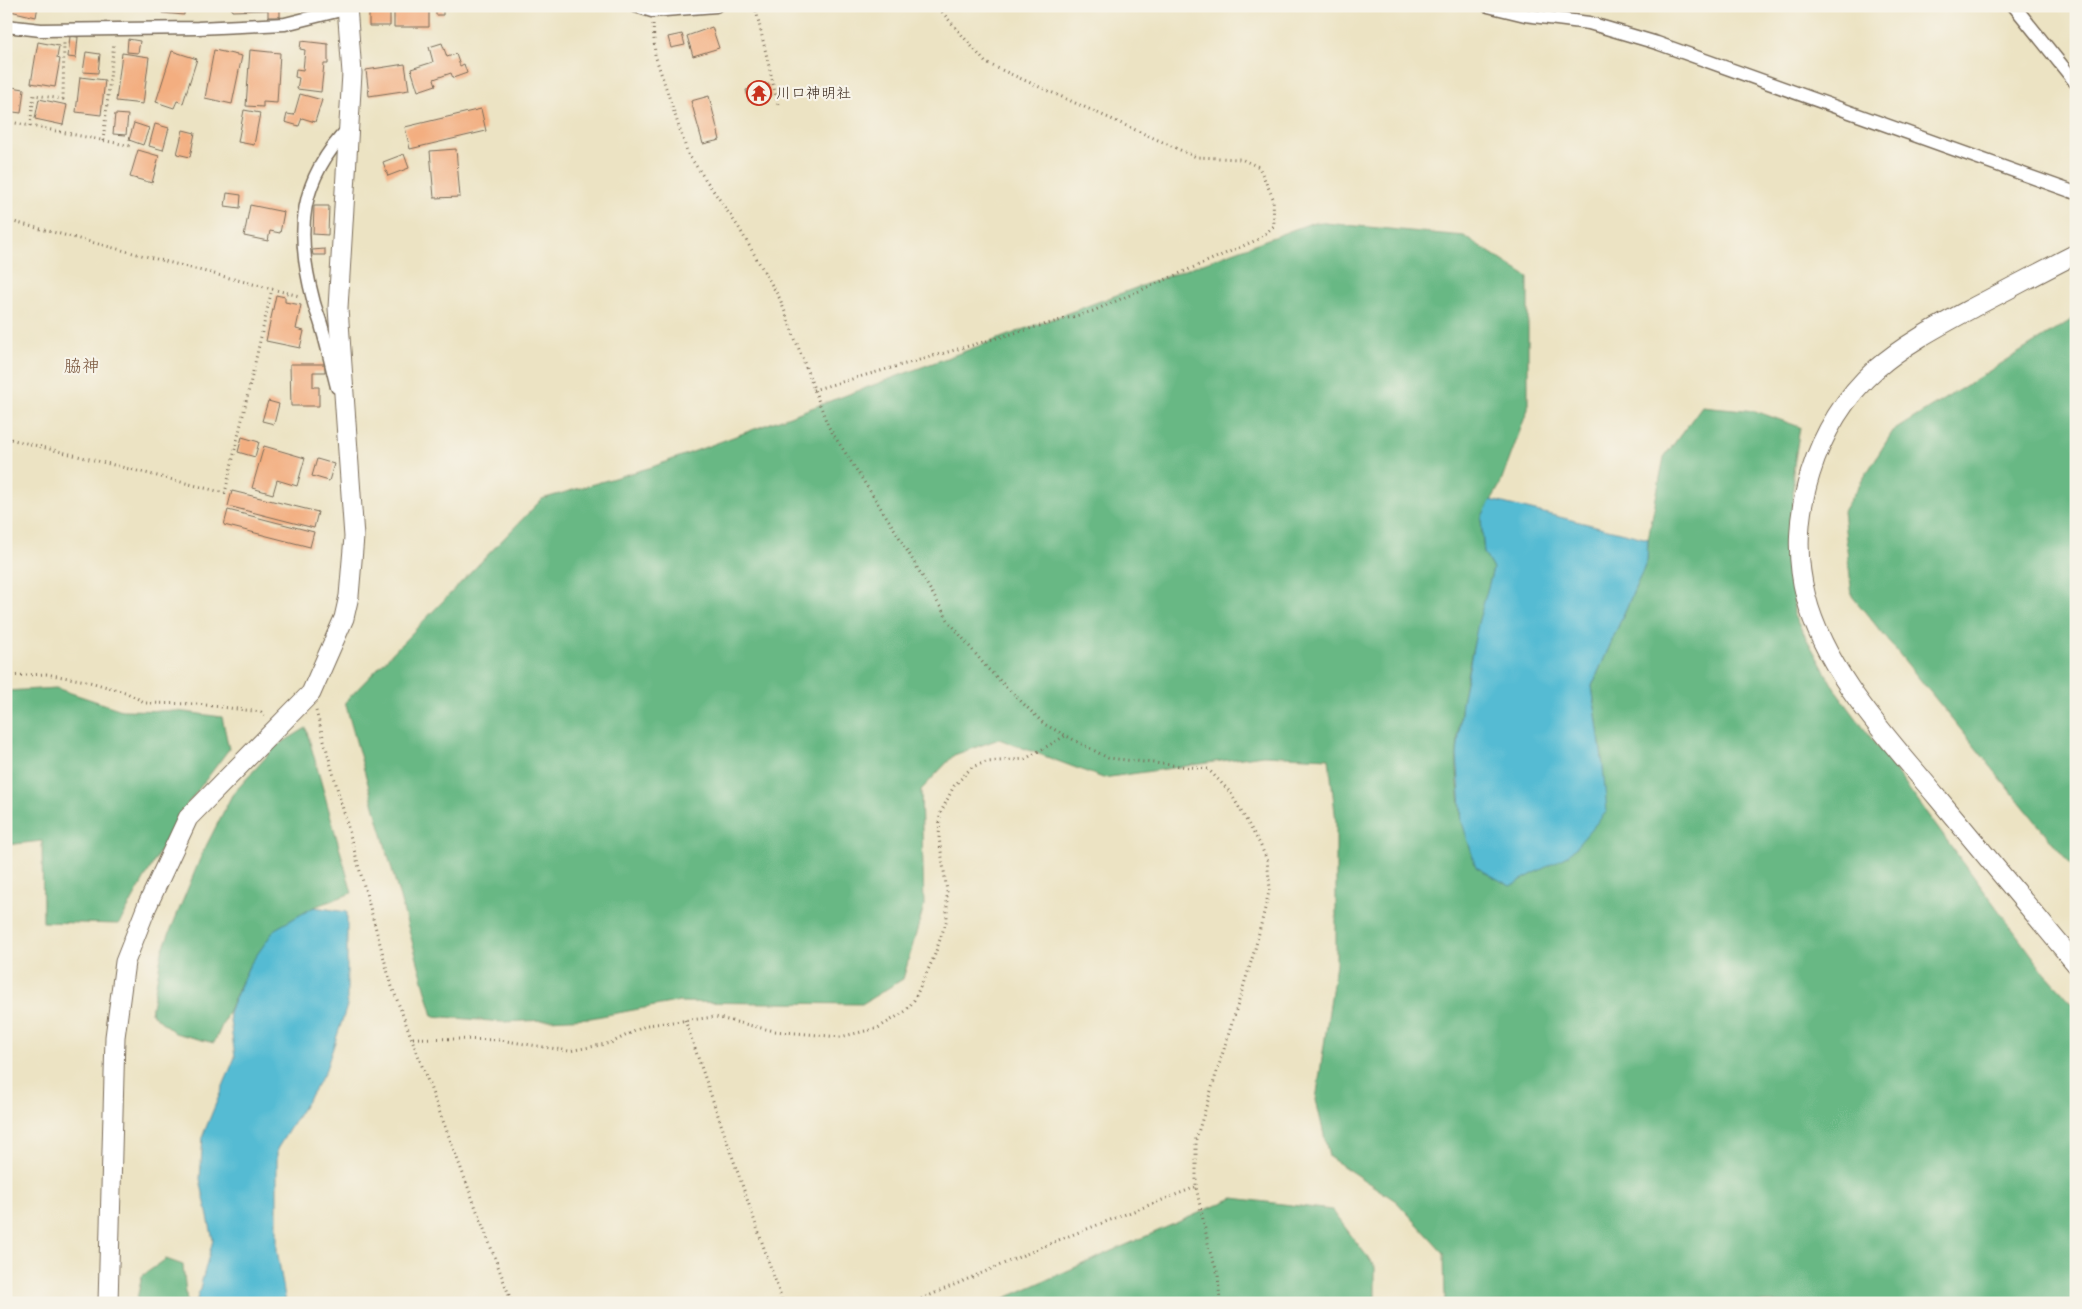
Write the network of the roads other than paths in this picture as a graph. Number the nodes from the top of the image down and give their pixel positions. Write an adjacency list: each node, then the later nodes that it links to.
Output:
1 (636, 6): 2 (street)
2 (716, 6)
3 (1488, 6): 9 (street)
4 (2014, 6): 7 (street)
5 (350, 8): 6 (street); 8 (street)
6 (6, 26)
7 (2076, 83)
8 (350, 127): 11 (street); 11 (street)
9 (2076, 193)
10 (2076, 254): 12 (street)
11 (344, 419): 13 (street)
12 (2076, 964)
13 (108, 1303)

